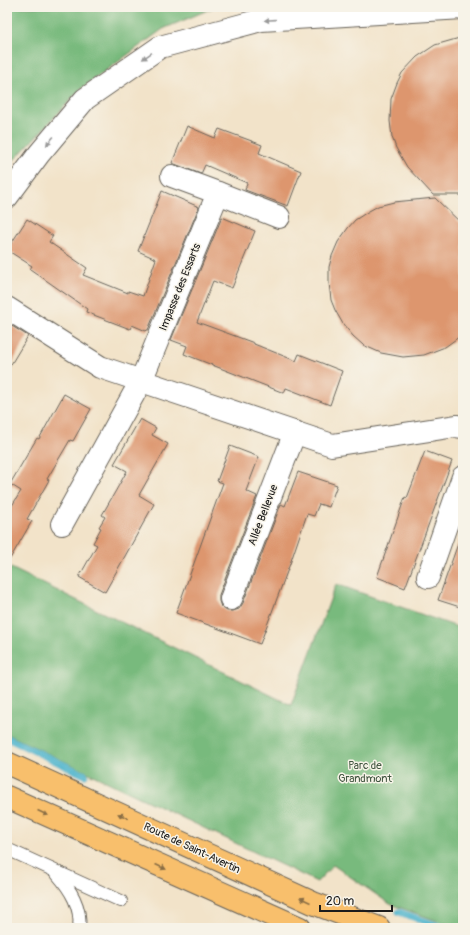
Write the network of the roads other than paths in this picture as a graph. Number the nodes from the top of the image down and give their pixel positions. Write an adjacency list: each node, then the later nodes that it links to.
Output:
1 (463, 8): 4 (street, one-way to 4)
2 (172, 176): 3 (street)
3 (218, 193): 5 (street); 7 (street, Impasse des Essarts)
4 (7, 197)
5 (279, 217)
6 (7, 308): 7 (street)
7 (141, 381): 9 (street); 11 (street)
8 (463, 427): 9 (street)
9 (295, 432): 13 (street, Allée Bellevue)
10 (463, 477): 12 (street)
11 (62, 524)
12 (428, 577)
13 (231, 599)
14 (7, 763): 19 (main road, Route de Saint-Avertin, one-way to 14)
15 (7, 797): 21 (main road, one-way to 21)
16 (7, 849): 17 (lane)
17 (55, 871): 18 (lane); 20 (lane)
18 (121, 901)
19 (351, 925): 22 (main road, Route de Saint-Avertin)
20 (79, 928)
21 (300, 928)
22 (379, 928)

